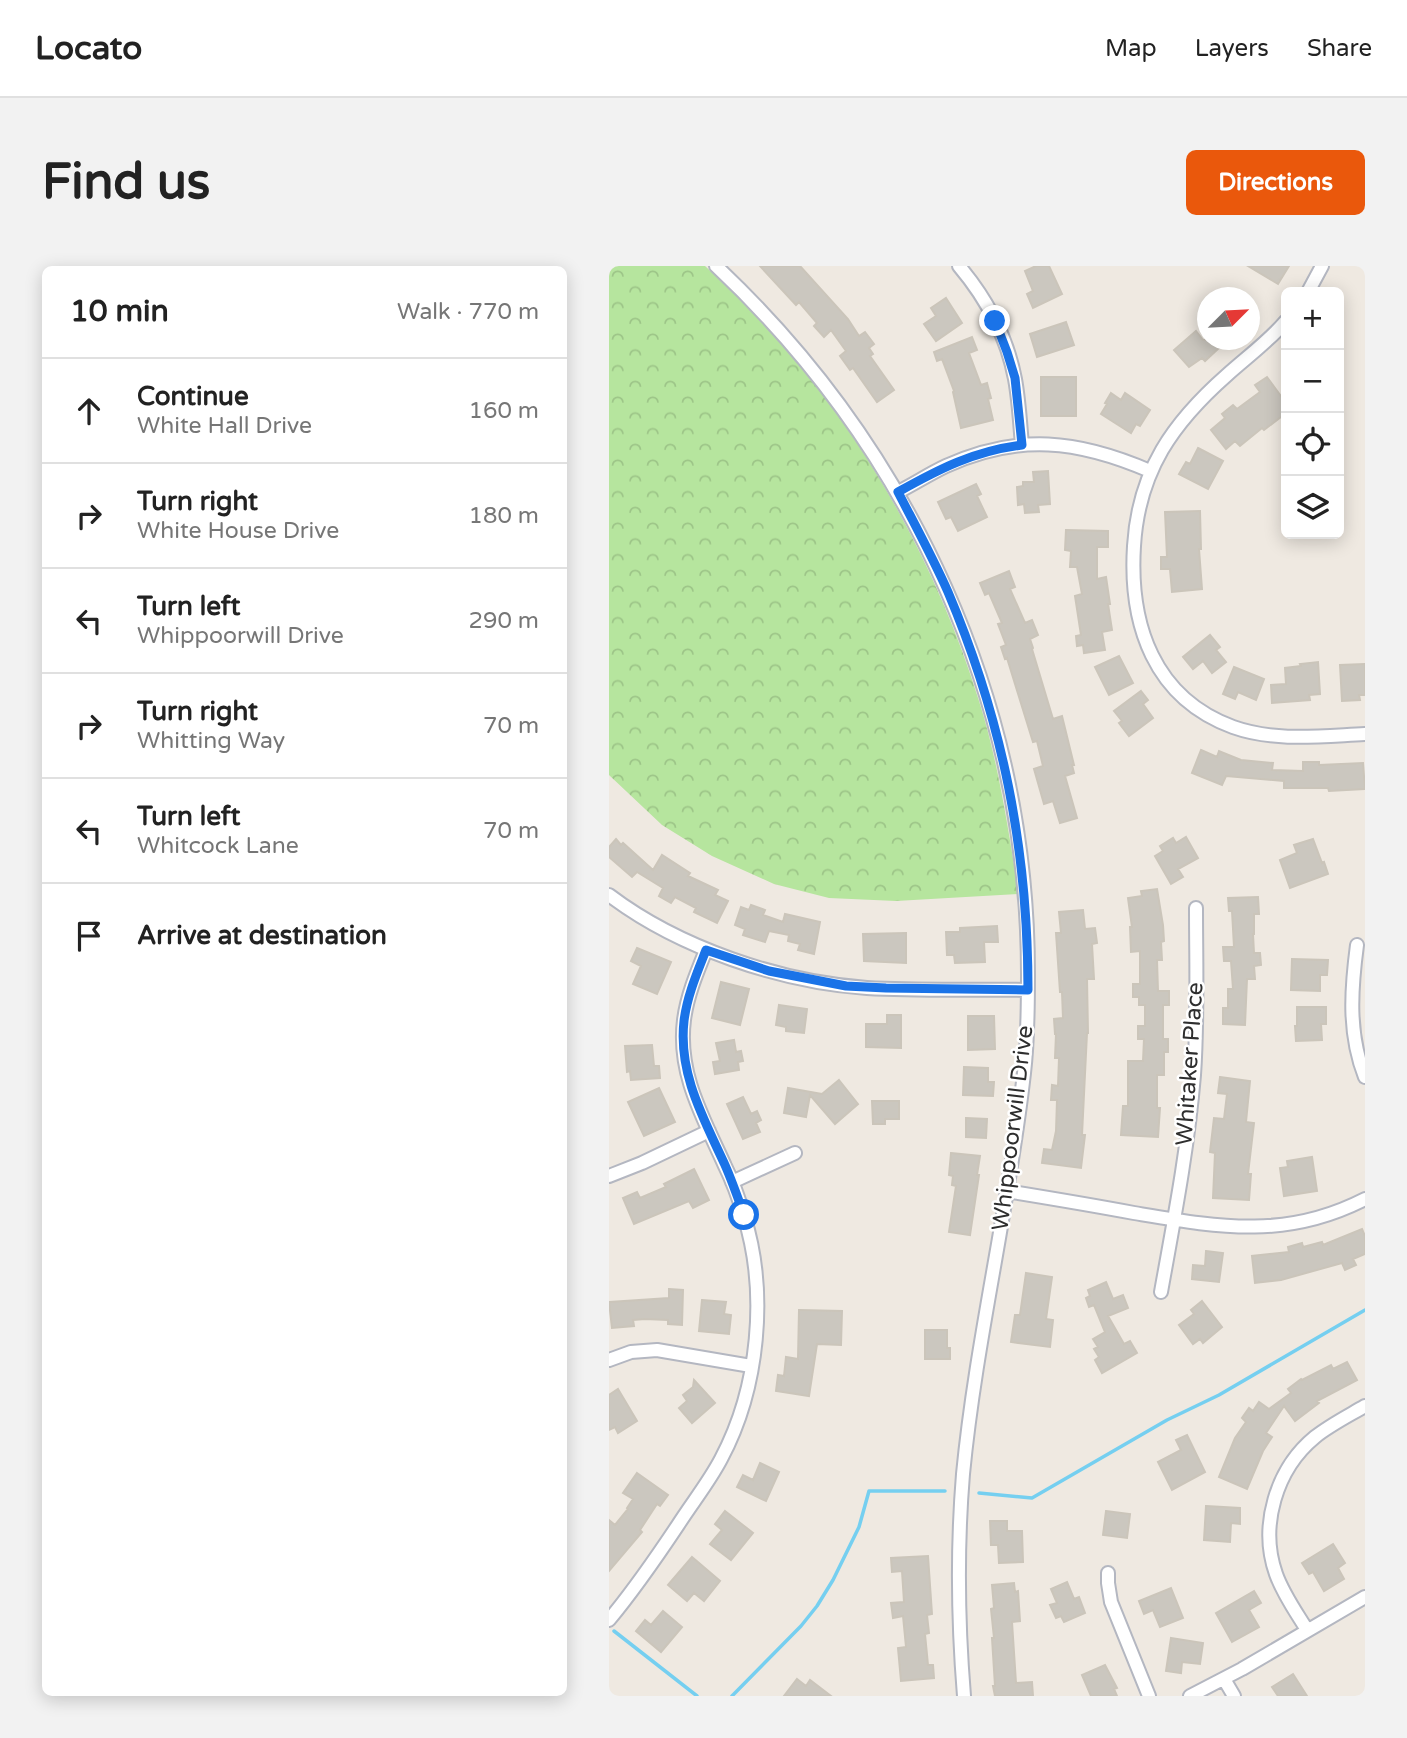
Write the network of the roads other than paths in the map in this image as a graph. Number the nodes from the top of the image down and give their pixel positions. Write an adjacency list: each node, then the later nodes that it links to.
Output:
1 (716, 266): 8 (street, Whippoorwill Drive)
2 (959, 266): 6 (street)
3 (1322, 266): 4 (street)
4 (1311, 287)
5 (1281, 326): 7 (street)
6 (1022, 445): 7 (street); 8 (street)
7 (1150, 471): 9 (street)
8 (898, 492): 14 (street, Whippoorwill Drive)
9 (1365, 734)
10 (609, 895): 13 (street)
11 (1196, 908): 22 (street, Whitaker Place)
12 (1357, 945): 15 (street)
13 (706, 950): 14 (street); 16 (street)
14 (1028, 990): 20 (street, Whippoorwill Drive)
15 (1365, 1077)
16 (709, 1131): 18 (street); 19 (street)
17 (795, 1153): 19 (street)
18 (609, 1176)
19 (732, 1182): 25 (street)
20 (1006, 1191): 22 (street); 32 (street, Whippoorwill Drive)
21 (1365, 1199): 22 (street)
22 (1175, 1220): 23 (street, Whitaker Place)
23 (1161, 1292)
24 (609, 1360): 25 (street)
25 (751, 1366): 29 (street)
26 (1365, 1406): 30 (street)
27 (1108, 1573): 33 (street)
28 (1365, 1597): 30 (street)
29 (609, 1620)
30 (1307, 1630): 31 (street)
31 (1224, 1679): 34 (street); 35 (street)
32 (964, 1696)
33 (1149, 1696)
34 (1190, 1696)
35 (1234, 1696)

